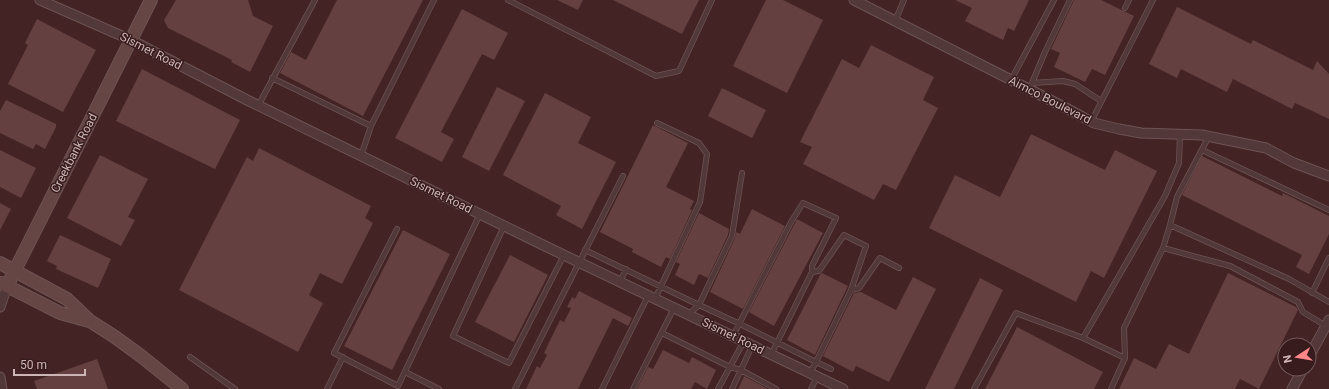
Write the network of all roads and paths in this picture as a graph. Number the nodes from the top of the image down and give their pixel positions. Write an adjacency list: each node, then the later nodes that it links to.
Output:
1 (40, 0): 15 (street, Sismet Road)
2 (151, 0): 15 (street, Creekbank Road)
3 (315, 0): 16 (lane)
4 (434, 0): 23 (lane)
5 (508, 0): 6 (lane)
6 (712, 0)
7 (854, 0): 14 (street, Aimco Boulevard)
8 (904, 0): 14 (lane)
9 (1054, 0): 17 (lane)
10 (1070, 0): 18 (lane)
11 (1129, 0): 13 (lane)
12 (1153, 0): 19 (lane)
13 (1125, 8)
14 (895, 21): 17 (street, Aimco Boulevard)
15 (131, 40): 20 (street, Sismet Road); 44 (street, Creekbank Road)
16 (272, 78): 20 (lane); 23 (lane)
17 (1011, 80): 18 (street, Aimco Boulevard)
18 (1031, 86): 19 (lane); 21 (street, Aimco Boulevard)
19 (1101, 101): 21 (lane)
20 (258, 106): 27 (street, Sismet Road)
21 (1091, 122): 24 (street, Aimco Boulevard)
22 (658, 124): 48 (lane)
23 (371, 126): 27 (lane)
24 (1180, 134): 25 (street, Aimco Boulevard); 62 (lane)
25 (1209, 136): 26 (lane); 30 (street, Aimco Boulevard)
26 (1202, 150): 31 (lane); 33 (lane)
27 (361, 156): 32 (street, Sismet Road)
28 (742, 173): 53 (lane)
29 (622, 176): 37 (lane)
30 (1329, 176)
31 (1329, 210)
32 (480, 214): 34 (street, Sismet Road); 74 (lane)
33 (1170, 225): 36 (lane); 50 (lane)
34 (504, 226): 38 (street, Sismet Road); 38 (lane)
35 (397, 229): 68 (lane)
36 (1163, 248): 58 (lane); 69 (lane)
37 (585, 250): 40 (lane); 43 (lane)
38 (564, 255): 40 (street, Sismet Road)
39 (1329, 258): 50 (lane)
40 (578, 262): 46 (street, Sismet Road); 84 (lane)
41 (0, 263): 44 (street)
42 (899, 268): 49 (lane)
43 (626, 269): 46 (lane); 48 (lane)
44 (14, 271): 47 (street, Creekbank Road); 57 (street)
45 (812, 272): 49 (lane); 59 (lane); 64 (lane)
46 (620, 282): 51 (street, Sismet Road)
47 (4, 284): 54 (street, Creekbank Road); 57 (street)
48 (661, 286): 51 (lane); 53 (lane)
49 (851, 290): 70 (lane)
50 (1312, 293): 52 (lane)
51 (652, 297): 55 (street, Sismet Road); 85 (lane)
52 (1329, 302)
53 (699, 305): 56 (lane); 59 (lane)
54 (0, 306)
55 (674, 308): 56 (street, Sismet Road); 60 (lane)
56 (688, 315): 61 (street, Sismet Road)
57 (90, 321): 80 (street)
58 (1327, 323): 63 (street)
59 (740, 324): 61 (lane); 64 (lane)
60 (662, 333): 71 (lane); 86 (lane)
61 (733, 336): 65 (street, Sismet Road)
62 (1082, 338): 69 (lane); 92 (lane)
63 (1317, 342)
64 (777, 343): 66 (lane); 70 (lane)
65 (748, 344): 66 (street, Sismet Road); 71 (lane); 73 (lane)
66 (771, 354): 75 (street, Sismet Road)
67 (190, 357): 81 (lane)
68 (343, 357): 74 (lane); 82 (lane)
69 (1125, 358): 93 (lane)
70 (816, 362): 72 (lane); 75 (lane)
71 (730, 367): 73 (lane); 87 (lane)
72 (831, 369)
73 (741, 370): 88 (lane); 89 (lane)
74 (405, 372): 78 (lane)
75 (814, 375): 90 (lane); 91 (street, Sismet Road)
76 (0, 377): 79 (street)
77 (1299, 377): 94 (street)
78 (433, 388): 83 (lane)
79 (2, 389)
80 (182, 389)
81 (235, 389)
82 (327, 389)
83 (439, 389)
84 (515, 389)
85 (602, 389)
86 (633, 389)
87 (718, 389)
88 (732, 389)
89 (776, 389)
90 (811, 389)
91 (843, 389)
92 (974, 389)
93 (1111, 389)
94 (1292, 389)

